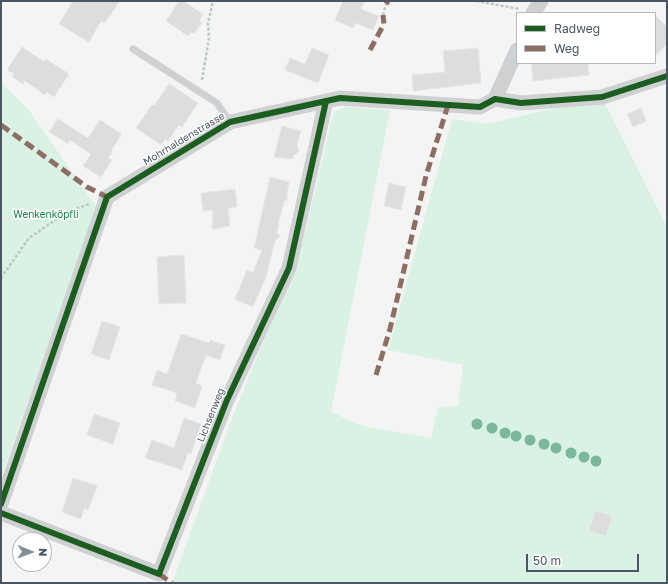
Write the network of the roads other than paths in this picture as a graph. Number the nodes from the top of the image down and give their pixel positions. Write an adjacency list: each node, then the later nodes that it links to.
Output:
1 (133, 49): 6 (lane)
2 (516, 52): 4 (street)
3 (667, 76): 4 (street, Mohrhaldenstrasse)
4 (495, 99): 5 (street, Mohrhaldenstrasse)
5 (326, 101): 6 (street, Mohrhaldenstrasse); 8 (street, Lichsenweg)
6 (230, 122): 7 (street, Mohrhaldenstrasse)
7 (1, 504)
8 (1, 513)

